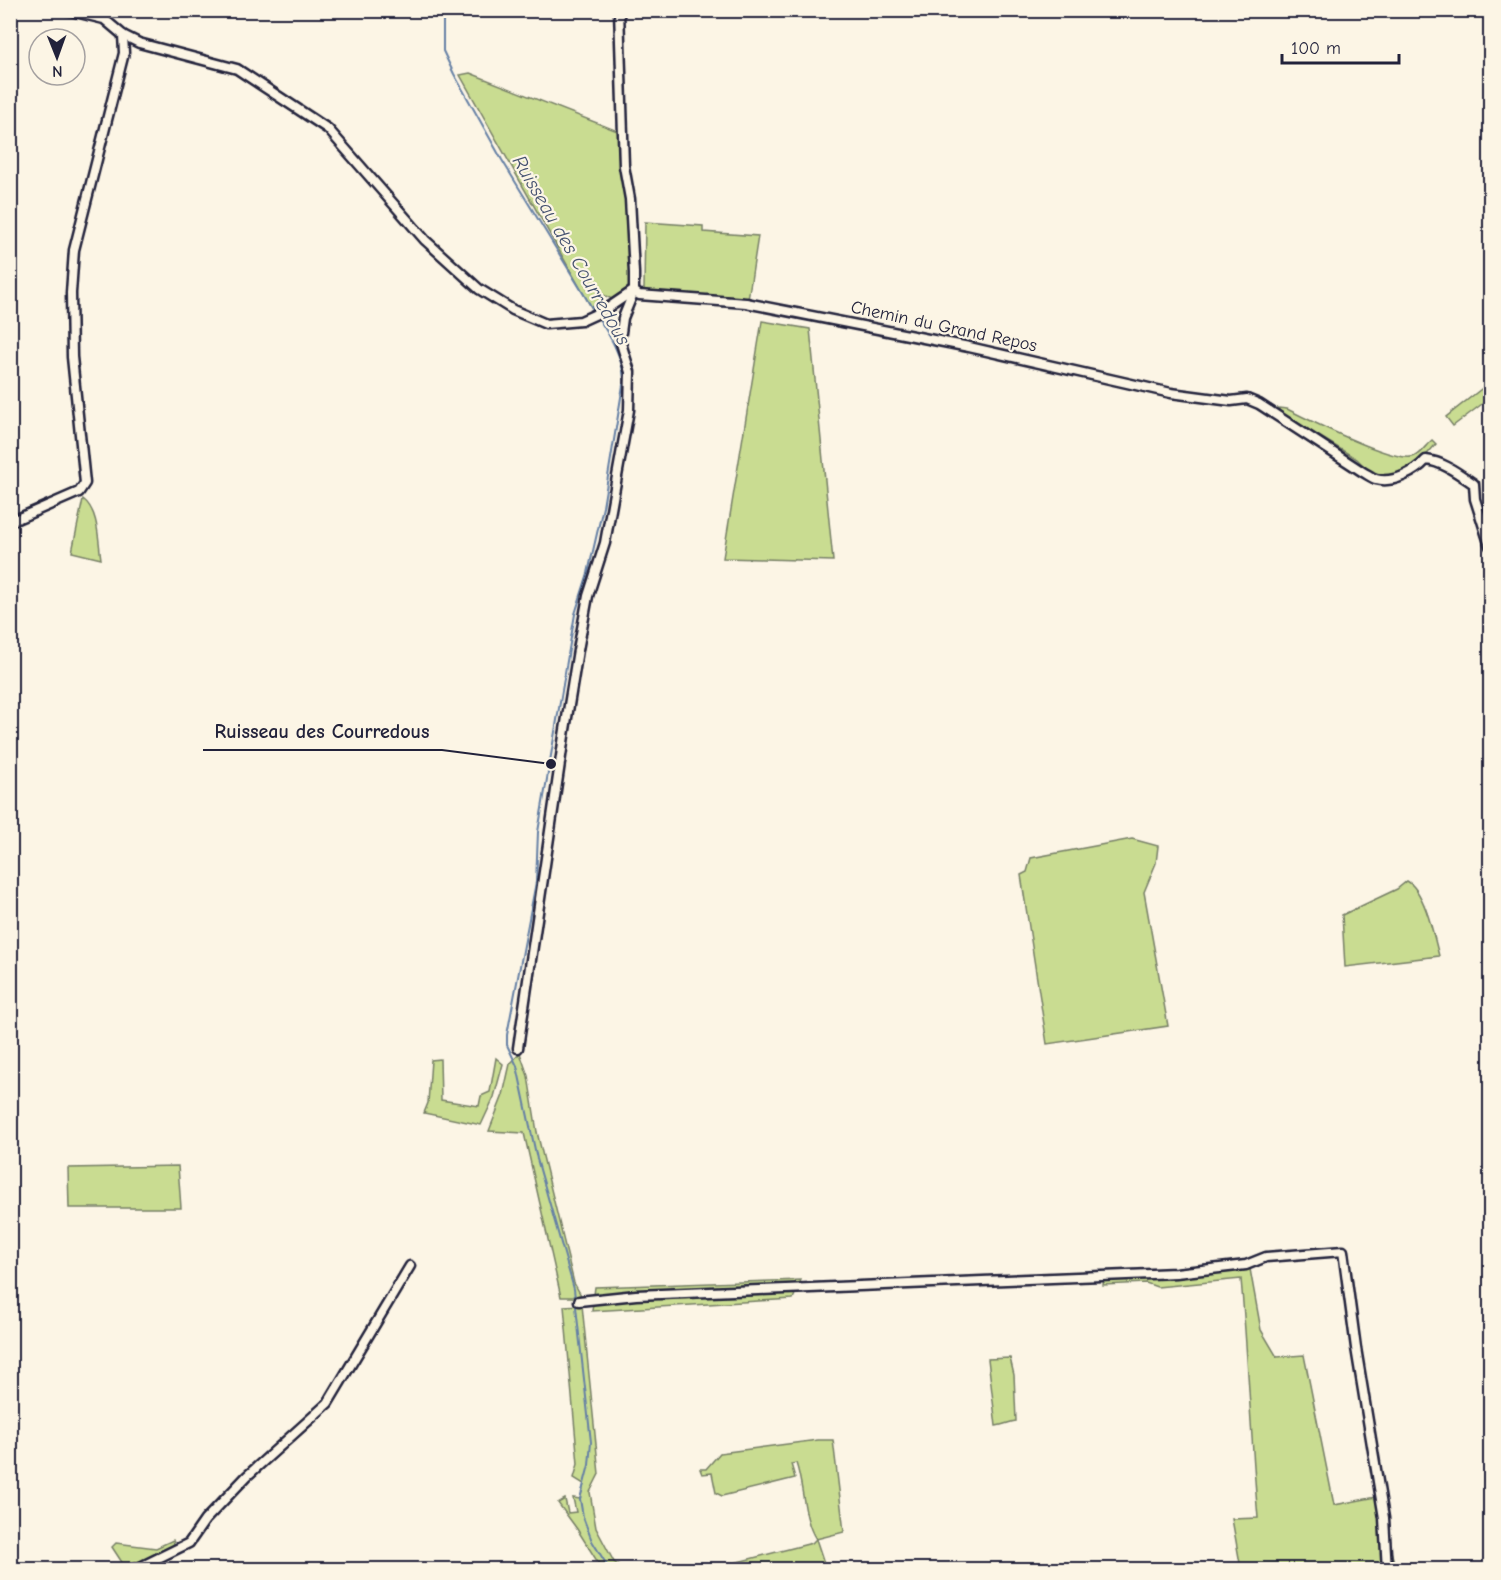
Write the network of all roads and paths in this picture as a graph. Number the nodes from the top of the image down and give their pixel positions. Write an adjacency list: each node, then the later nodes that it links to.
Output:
1 (67, 10): 3 (street)
2 (619, 10): 7 (street)
3 (102, 15): 4 (street)
4 (123, 35): 5 (street); 6 (street)
5 (147, 45): 6 (street); 7 (street)
6 (123, 56): 8 (street)
7 (634, 291): 9 (street, Chemin du Grand Repos); 10 (street)
8 (10, 522)
9 (1491, 546)
10 (518, 1048)
11 (410, 1266): 13 (street)
12 (579, 1301): 14 (street)
13 (134, 1569)
14 (1387, 1569)

